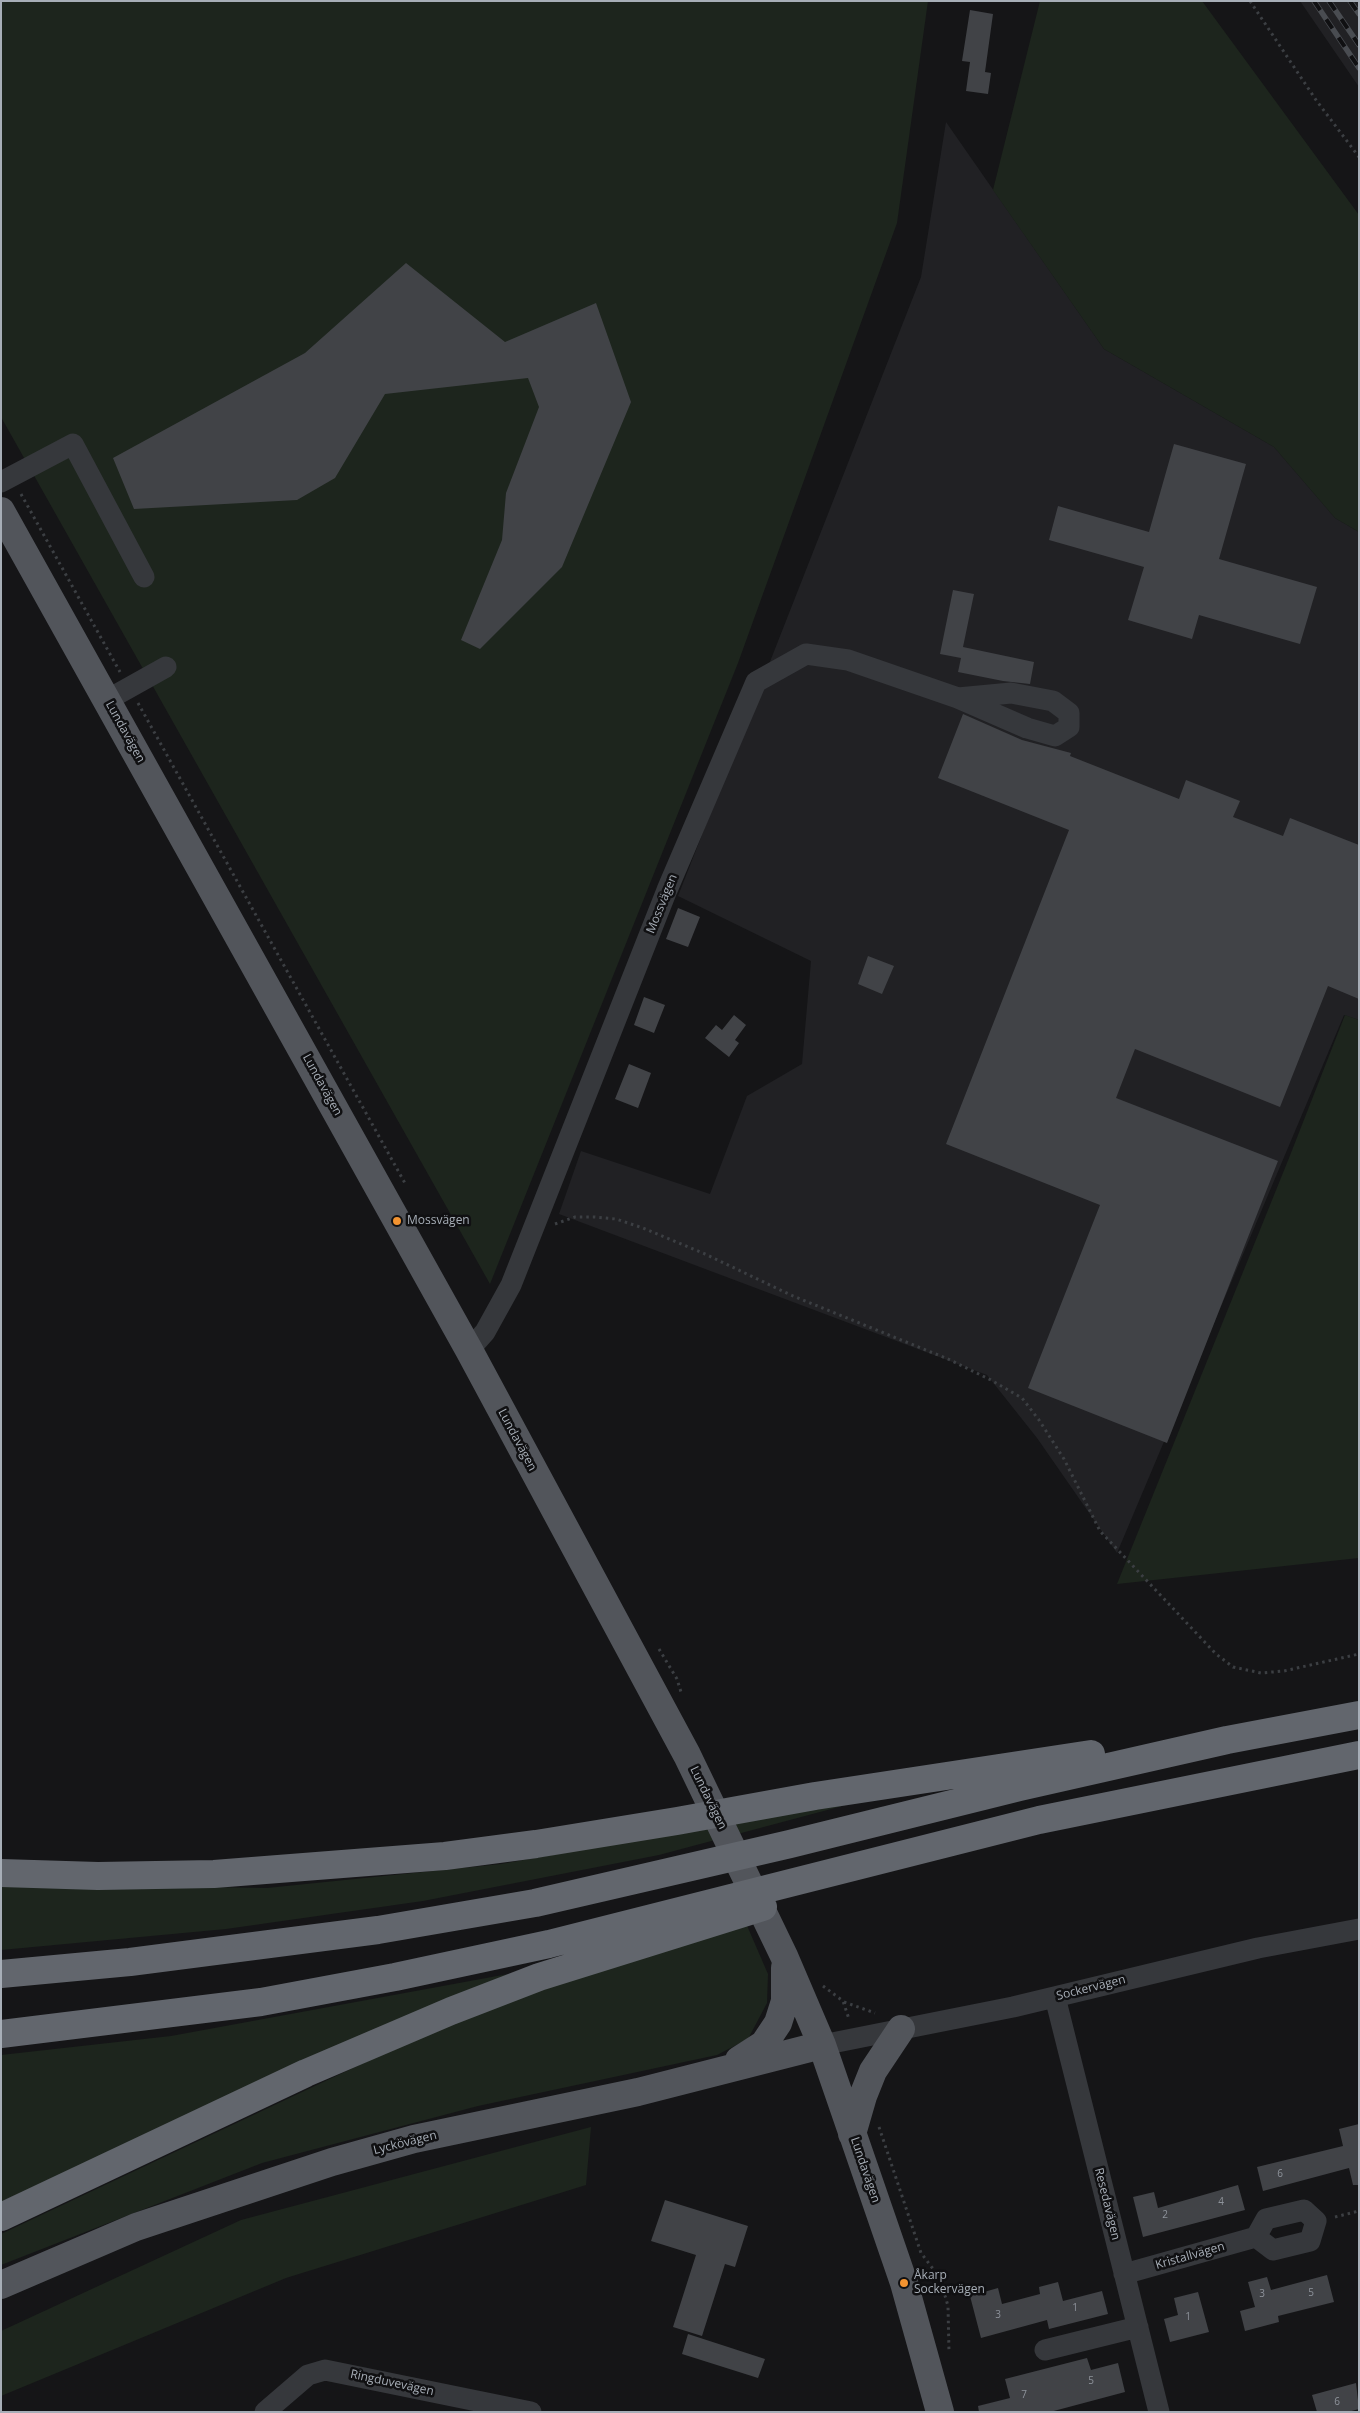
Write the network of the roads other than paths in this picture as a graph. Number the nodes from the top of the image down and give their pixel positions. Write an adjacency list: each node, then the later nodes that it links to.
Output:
1 (6, 479): 3 (street)
2 (1, 511): 6 (main road, Lundavägen)
3 (144, 577)
4 (166, 667): 6 (street)
5 (958, 698): 7 (street, Mossvägen)
6 (107, 700): 7 (main road, Lundavägen)
7 (469, 1350): 14 (main road, Lundavägen)
8 (1359, 1715): 9 (highway)
9 (1227, 1740): 12 (highway); 15 (highway)
10 (1359, 1755): 11 (highway)
11 (1039, 1820): 18 (highway); 22 (highway)
12 (1, 1873)
13 (1359, 1929): 16 (street, Sockervägen)
14 (784, 1956): 19 (main road, Lundavägen); 20 (main road)
15 (1, 1974)
16 (1055, 1997): 17 (street, Sockervägen); 24 (street, Resedavägen)
17 (901, 2029): 19 (street, Sockervägen); 21 (main road)
18 (1, 2034)
19 (822, 2045): 20 (main road, Lyckövägen); 21 (main road, Lundavägen)
20 (704, 2075): 25 (main road, Lyckövägen)
21 (852, 2134): 30 (main road, Lundavägen)
22 (1, 2217)
23 (1256, 2237): 23 (street); 24 (street, Kristallvägen)
24 (1124, 2274): 26 (street, Resedavägen)
25 (1, 2285)
26 (1138, 2327): 27 (street); 31 (street, Resedavägen)
27 (1045, 2350)
28 (265, 2412): 29 (street, Ringduvevägen)
29 (531, 2412)
30 (940, 2412)
31 (1159, 2412)

